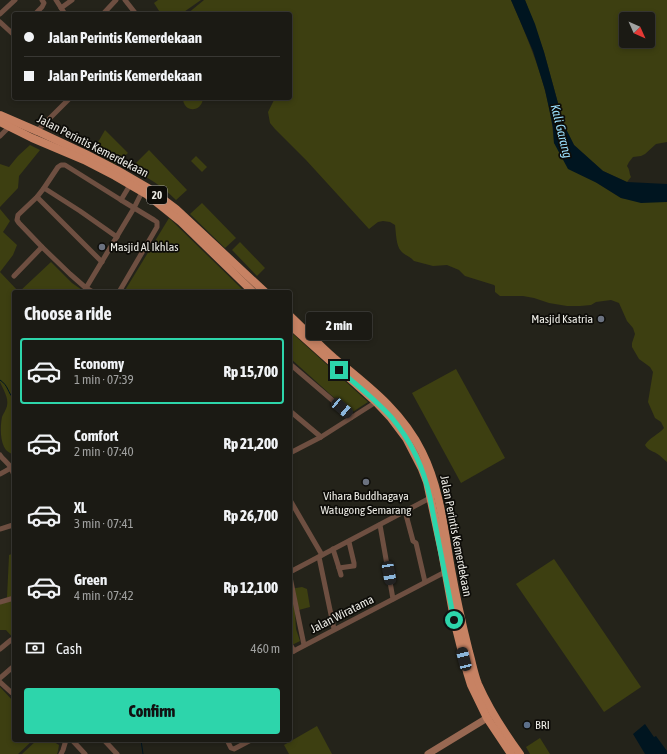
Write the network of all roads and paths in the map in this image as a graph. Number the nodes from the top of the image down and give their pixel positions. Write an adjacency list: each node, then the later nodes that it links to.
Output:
1 (15, 0): 12 (street)
2 (42, 0): 8 (street)
3 (56, 0): 7 (street)
4 (72, 0): 7 (street)
5 (116, 0): 10 (street)
6 (125, 0): 11 (street)
7 (61, 8): 9 (street)
8 (37, 12)
9 (64, 12)
10 (106, 12)
11 (134, 12)
12 (0, 14)
13 (0, 22): 14 (street)
14 (12, 33)
15 (68, 100): 19 (street)
16 (0, 115): 18 (highway, Jalan Perintis Kemerdekaan / 20)
17 (0, 122): 18 (highway, Jalan Perintis Kemerdekaan / 20)
18 (12, 124): 19 (highway, Jalan Perintis Kemerdekaan / 20); 20 (street); 21 (highway, Jalan Perintis Kemerdekaan / 20)
19 (37, 131): 21 (street); 22 (highway, Jalan Perintis Kemerdekaan / 20)
20 (0, 136)
21 (32, 138): 22 (highway, Jalan Perintis Kemerdekaan / 20)
22 (132, 182): 24 (highway, Jalan Perintis Kemerdekaan / 20); 26 (street); 36 (highway, Jalan Perintis Kemerdekaan / 20)
23 (44, 188): 25 (street); 26 (street); 28 (street)
24 (142, 192): 27 (street); 35 (highway, Jalan Perintis Kemerdekaan / 20)
25 (37, 197): 29 (street); 30 (street)
26 (121, 200): 27 (street)
27 (134, 208): 28 (street); 34 (street)
28 (117, 237): 30 (street)
29 (42, 246): 31 (street); 32 (street)
30 (102, 262): 32 (street)
31 (14, 276)
32 (86, 288): 33 (street)
33 (90, 290)
34 (120, 290)
35 (251, 290)
36 (263, 290)
37 (292, 318): 39 (highway, Jalan Perintis Kemerdekaan)
38 (292, 327): 39 (highway, Jalan Perintis Kemerdekaan)
39 (324, 352): 41 (highway, Jalan Perintis Kemerdekaan); 60 (highway, Jalan Perintis Kemerdekaan)
40 (292, 366): 43 (street)
41 (376, 402): 43 (street); 50 (highway, Jalan Perintis Kemerdekaan)
42 (292, 413): 44 (street)
43 (352, 417): 44 (street)
44 (321, 437): 45 (street)
45 (292, 452)
46 (0, 455): 47 (street)
47 (12, 466)
48 (12, 468): 49 (street)
49 (0, 474)
50 (430, 498): 52 (street); 60 (highway, Jalan Perintis Kemerdekaan)
51 (292, 504): 58 (street)
52 (405, 511): 53 (street); 63 (street)
53 (380, 524): 56 (street); 66 (street)
54 (12, 525): 55 (street)
55 (0, 529)
56 (349, 542): 57 (street); 59 (street)
57 (333, 550): 58 (street); 59 (street)
58 (320, 556): 61 (street); 68 (street)
59 (339, 568): 62 (street)
60 (448, 570): 63 (street, Jalan Wiratama); 77 (highway, Jalan Perintis Kemerdekaan)
61 (292, 571)
62 (340, 575)
63 (425, 582): 66 (street, Jalan Wiratama)
64 (292, 587): 70 (street)
65 (12, 599): 67 (street)
66 (393, 599): 68 (street, Jalan Wiratama)
67 (0, 602)
68 (334, 630): 70 (street, Jalan Wiratama)
69 (11, 640): 71 (street)
70 (304, 645): 72 (street, Jalan Wiratama)
71 (0, 649)
72 (292, 652)
73 (12, 668): 74 (street)
74 (0, 678)
75 (0, 682): 76 (street)
76 (12, 693)
77 (491, 716): 87 (main road); 88 (highway, Jalan Perintis Kemerdekaan); 89 (highway, Jalan Perintis Kemerdekaan)
78 (65, 742): 84 (street)
79 (70, 742): 84 (street)
80 (74, 742): 85 (street)
81 (106, 742): 86 (street)
82 (227, 742): 83 (street)
83 (247, 742)
84 (62, 752)
85 (85, 754)
86 (117, 754)
87 (428, 754)
88 (511, 754)
89 (520, 754)

